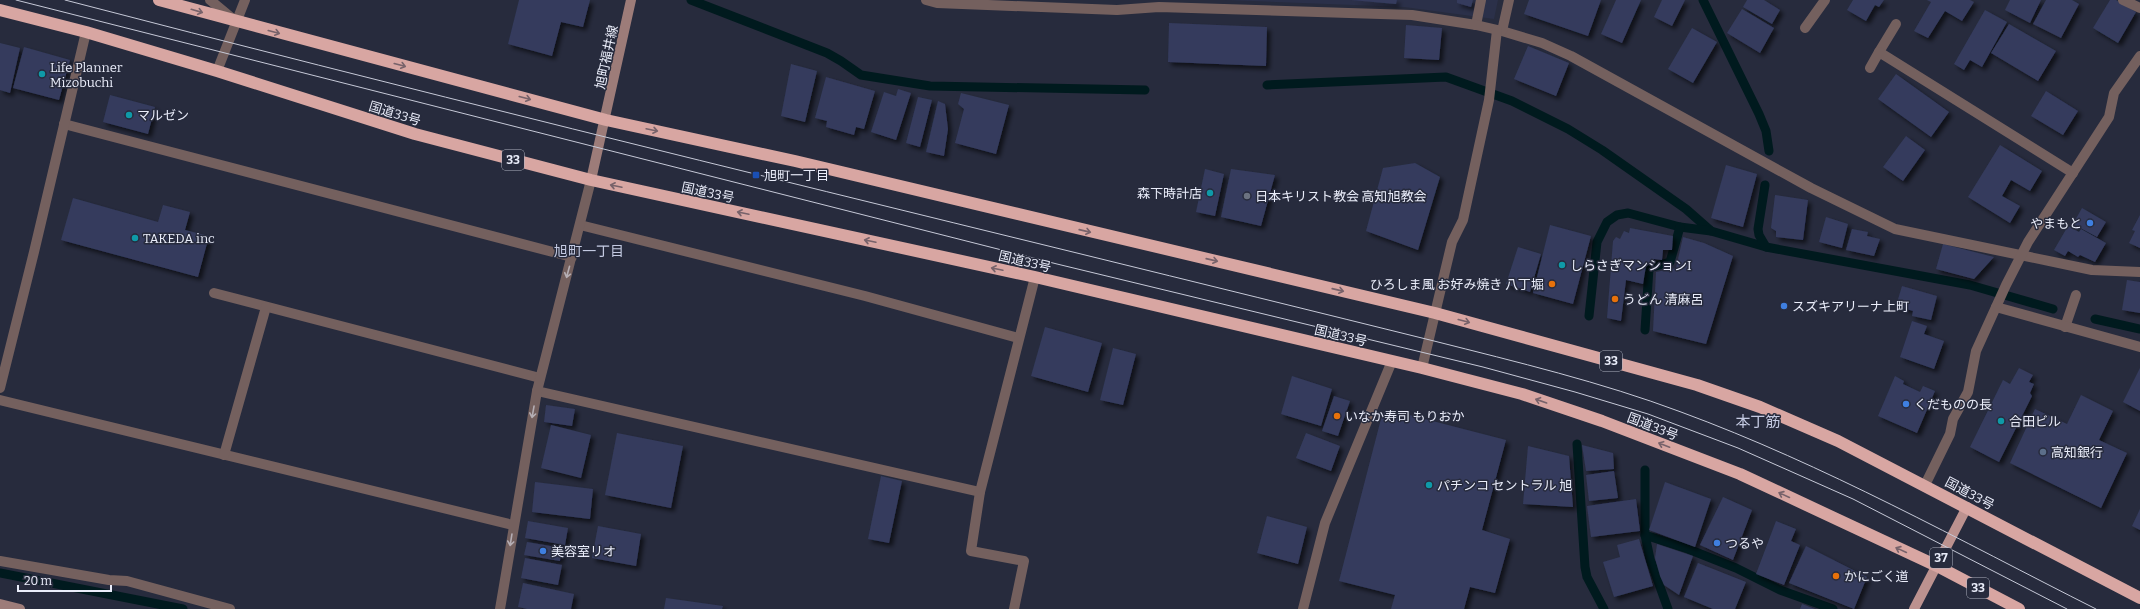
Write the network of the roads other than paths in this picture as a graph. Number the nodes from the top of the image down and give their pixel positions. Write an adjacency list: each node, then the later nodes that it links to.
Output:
1 (159, 0): 12 (highway, 国道33号 / 33, one-way to 12)
2 (210, 0): 12 (street)
3 (245, 0): 12 (street)
4 (631, 0): 22 (street, 旭町福井線)
5 (926, 0): 14 (street)
6 (1481, 0): 14 (street)
7 (1509, 0): 16 (street)
8 (1824, 0): 15 (street)
9 (2123, 0): 10 (street)
10 (2140, 8)
11 (0, 10): 17 (highway, 国道33号 / 33)
12 (236, 22): 21 (street); 22 (highway, 国道33号 / 33, one-way to 22)
13 (1896, 24): 18 (street)
14 (1476, 25): 16 (street)
15 (1805, 28)
16 (1500, 31): 27 (street); 35 (street)
17 (86, 32): 21 (highway, 国道33号 / 33); 23 (street)
18 (1879, 52): 20 (street); 24 (street)
19 (2140, 56): 24 (street)
20 (1870, 68)
21 (217, 71): 25 (highway, 国道33号 / 33)
22 (606, 120): 25 (street, 旭町福井線); 35 (highway, 国道33号 / 33, one-way to 35)
23 (64, 124): 28 (street); 42 (street)
24 (2073, 173): 27 (street)
25 (591, 180): 26 (street); 30 (highway, 国道33号 / 33, one-way to 25)
26 (580, 225): 28 (street); 37 (street)
27 (2022, 254): 29 (street); 33 (street)
28 (572, 257): 41 (street, one-way to 41)
29 (2140, 272)
30 (1035, 277): 37 (street); 39 (highway, 国道33号 / 33)
31 (214, 293): 34 (street)
32 (2076, 295): 36 (street)
33 (1997, 305): 36 (street); 46 (street)
34 (266, 307): 41 (street); 45 (street)
35 (1435, 313): 40 (street); 46 (highway, 国道33号 / 33, one-way to 46)
36 (2065, 327): 38 (street)
37 (1018, 338): 47 (street)
38 (2140, 347)
39 (1392, 361): 40 (highway, 国道33号 / 33); 58 (street)
40 (1422, 368): 51 (highway, 国道33号 / 33, one-way to 40)
41 (540, 378): 43 (street)
42 (0, 388)
43 (537, 391): 47 (street); 49 (street, one-way to 49)
44 (0, 400): 45 (street)
45 (224, 455): 49 (street)
46 (1925, 485): 48 (highway, 国道33号 / 33)
47 (980, 492): 57 (street)
48 (1967, 507): 51 (main road, 37); 52 (highway, 国道33号 / 33)
49 (513, 525): 56 (street, one-way to 56)
50 (0, 562): 55 (street)
51 (1937, 566): 59 (main road, 37); 60 (highway, 国道33号 / 33)
52 (2140, 598)
53 (0, 604): 54 (street)
54 (20, 609)
55 (230, 609)
56 (500, 609)
57 (1014, 609)
58 (1303, 609)
59 (1914, 609)
60 (2019, 609)

